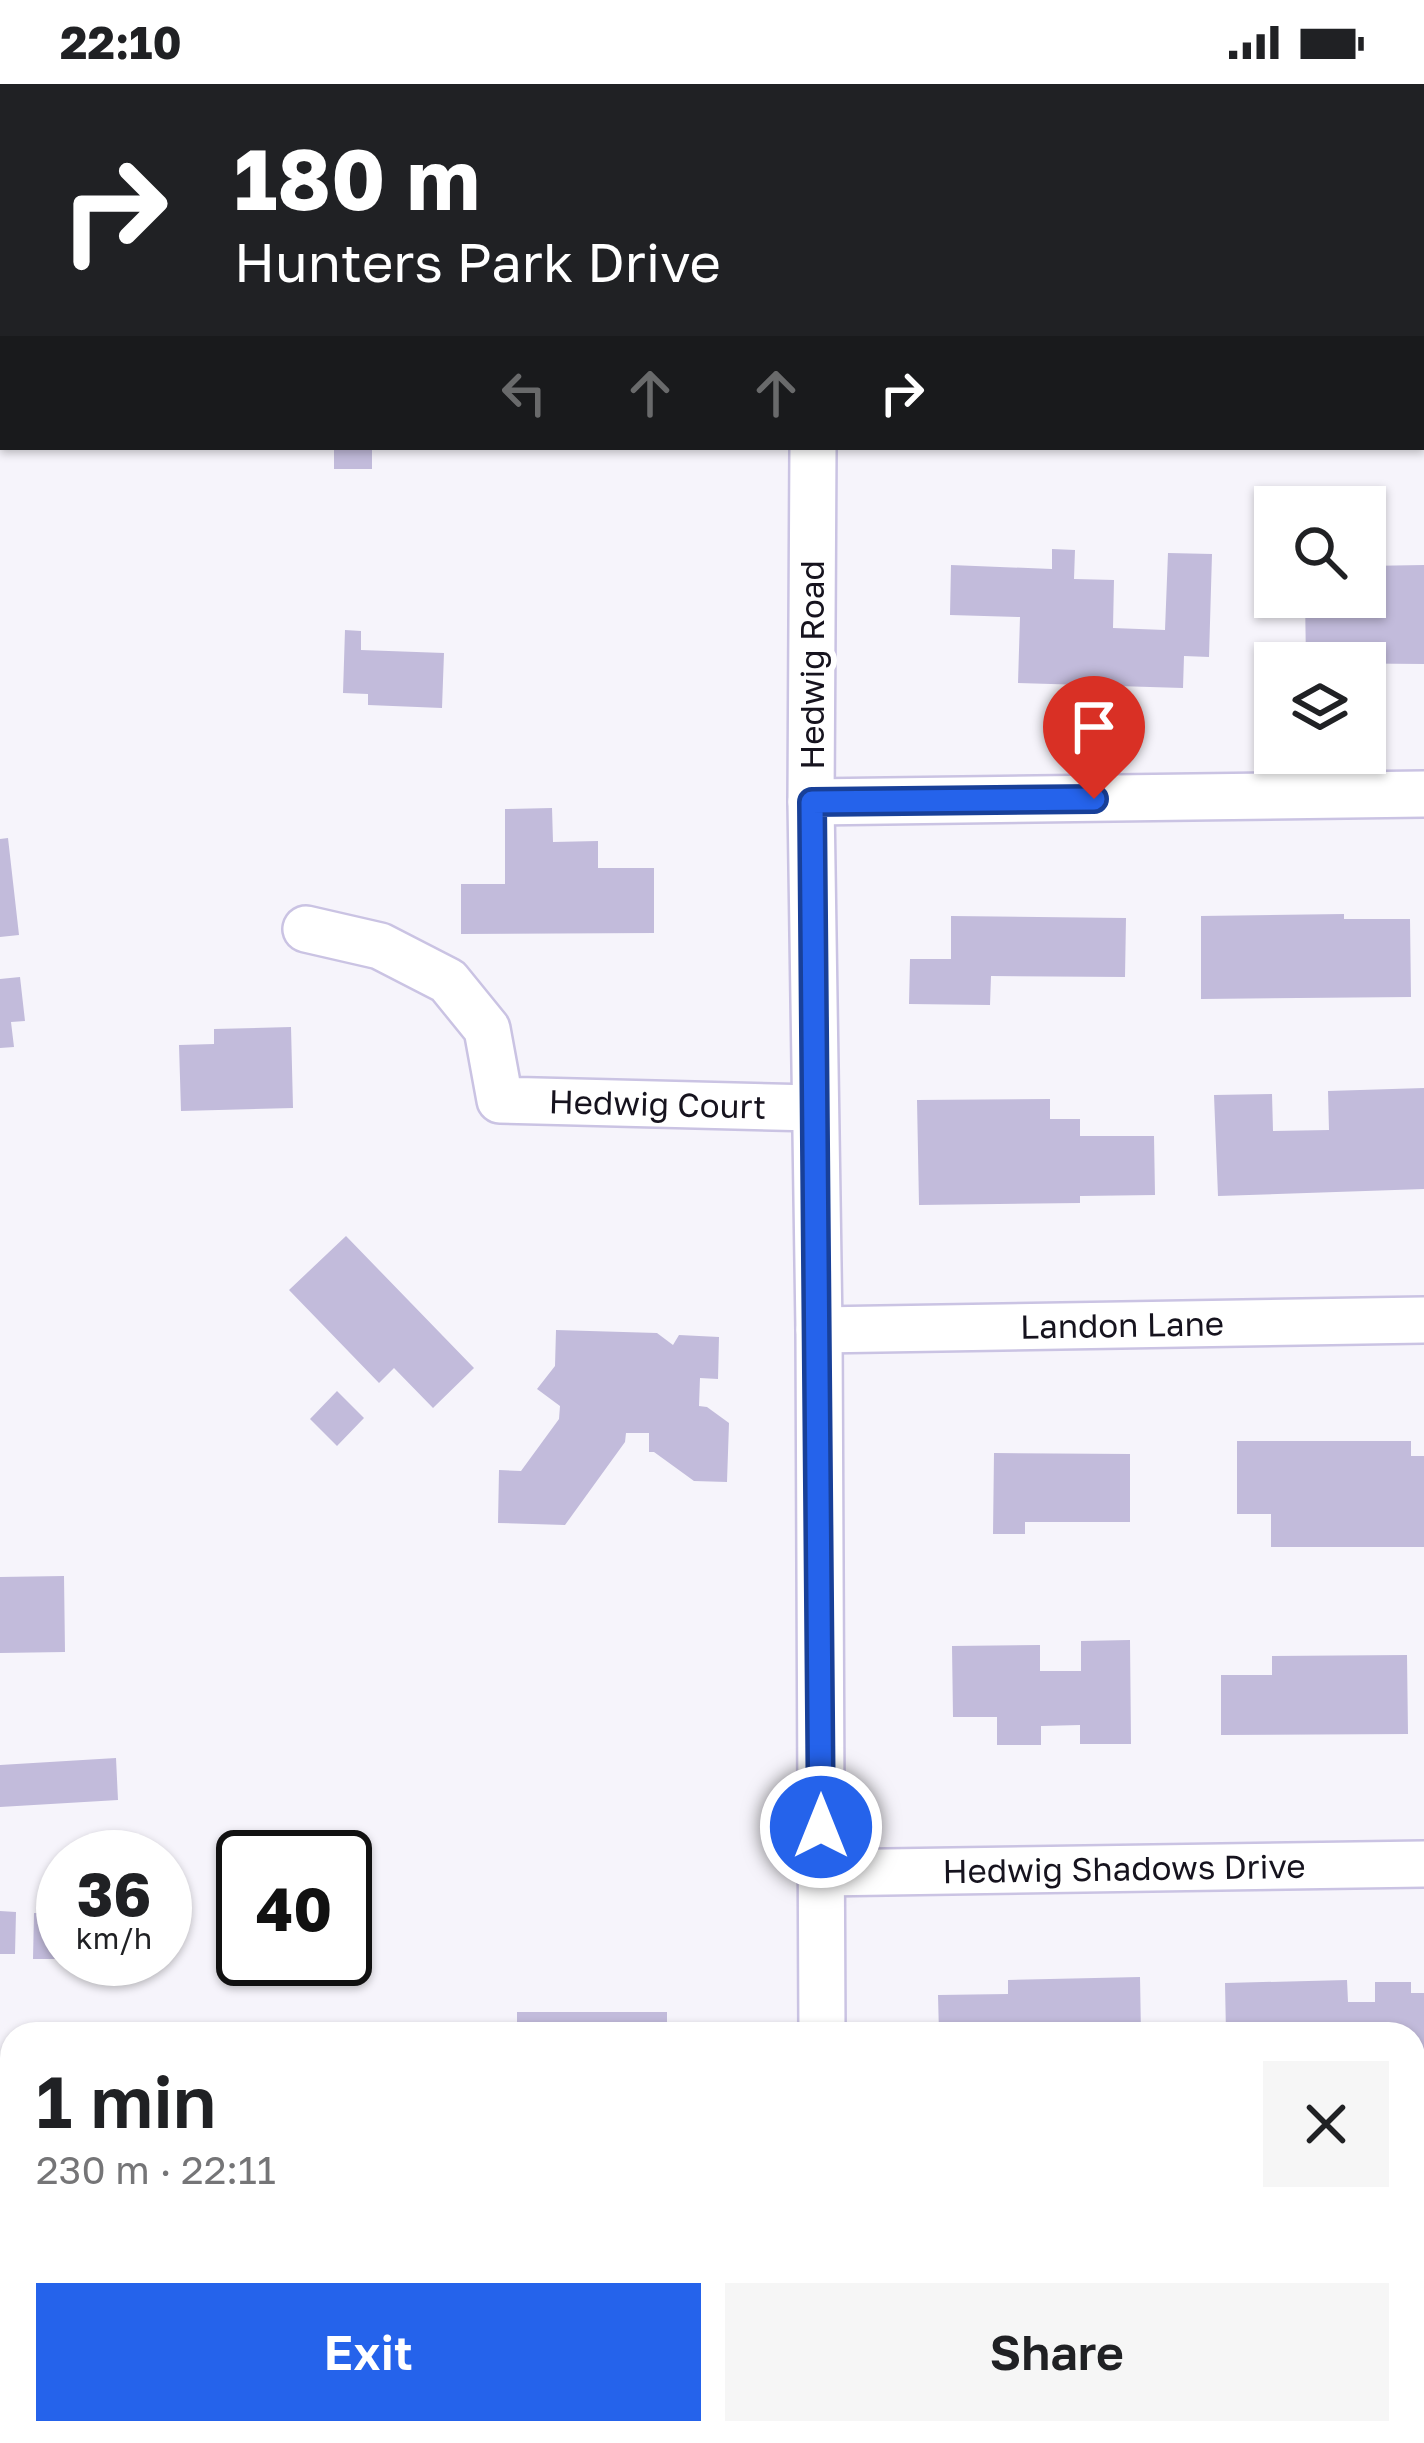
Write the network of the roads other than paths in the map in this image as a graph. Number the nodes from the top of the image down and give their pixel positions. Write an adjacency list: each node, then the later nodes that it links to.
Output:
1 (813, 450): 3 (street, Hedwig Road)
2 (1424, 794): 3 (street)
3 (812, 802): 5 (street, Hedwig Road)
4 (306, 929): 5 (street, Hedwig Court)
5 (814, 1108): 7 (street, Hedwig Road)
6 (1424, 1320): 7 (street, Landon Lane)
7 (818, 1330): 9 (street, Hedwig Road)
8 (1424, 1864): 9 (street, Hedwig Shadows Drive)
9 (821, 1873): 10 (street, Hedwig Road)
10 (822, 2022)

